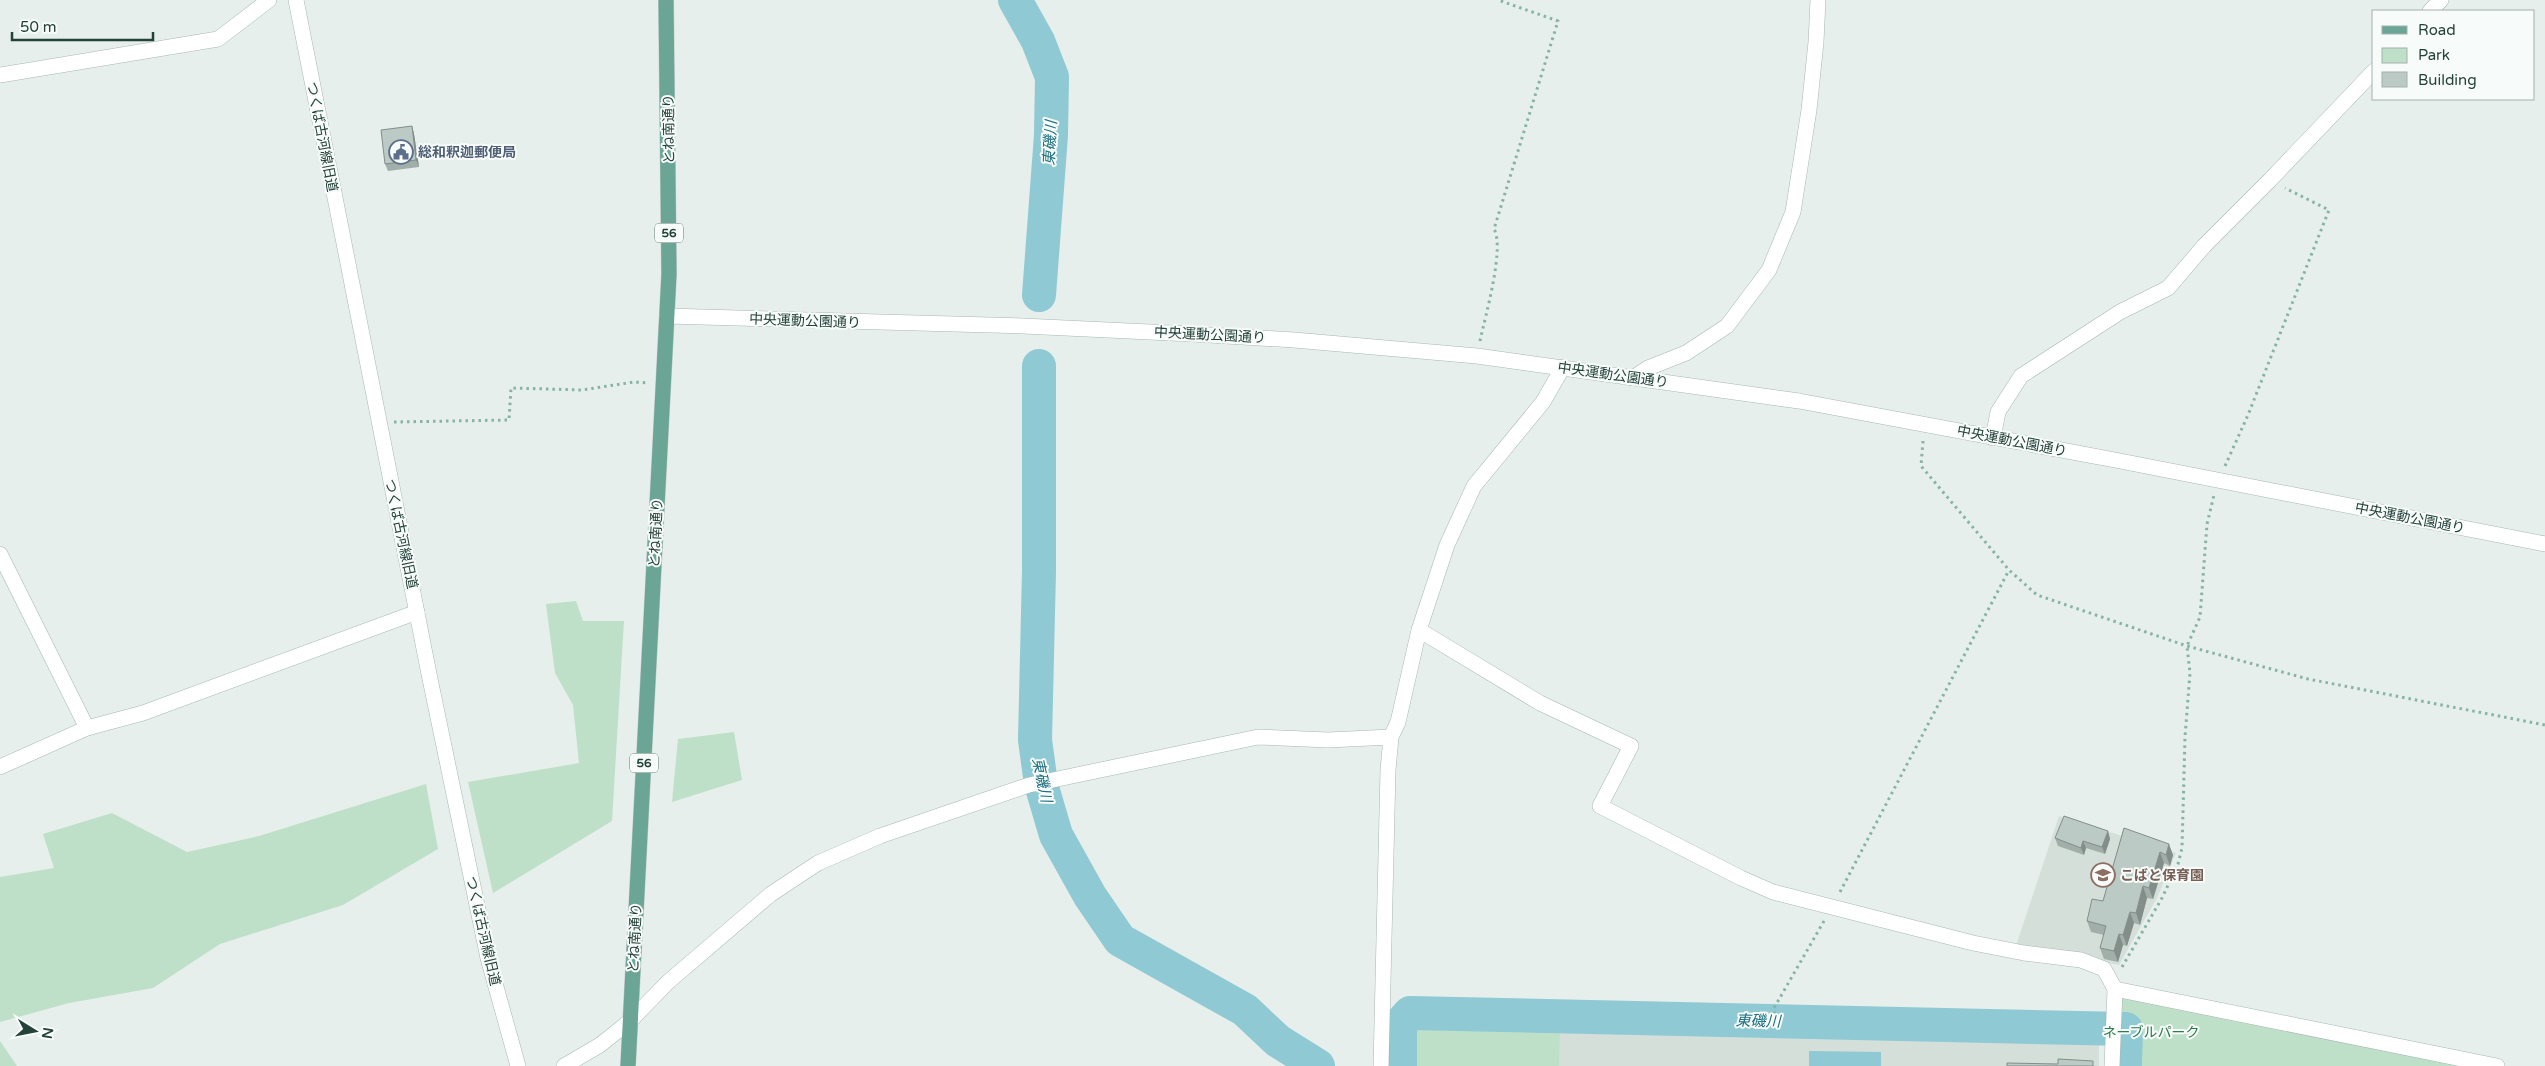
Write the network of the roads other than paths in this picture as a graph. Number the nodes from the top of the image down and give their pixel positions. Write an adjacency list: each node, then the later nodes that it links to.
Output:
1 (269, 0): 8 (street)
2 (296, 0): 15 (street, つくば古河線旧道)
3 (666, 0): 9 (main road, とね南通り / 56)
4 (1818, 0): 11 (street)
5 (2441, 0): 6 (street)
6 (2431, 10)
7 (2372, 73): 12 (street)
8 (0, 75)
9 (667, 316): 10 (street, 中央運動公園通り); 21 (main road, とね南通り / 56)
10 (1563, 367): 11 (street, 中央運動公園通り); 16 (street)
11 (1633, 378): 12 (street, 中央運動公園通り)
12 (1993, 438): 13 (street, 中央運動公園通り)
13 (2545, 544)
14 (0, 554): 17 (street)
15 (417, 612): 17 (street); 22 (street, つくば古河線旧道)
16 (1419, 630): 18 (street); 20 (street)
17 (87, 728): 19 (street)
18 (1391, 737): 21 (street); 25 (street)
19 (0, 767)
20 (2115, 989): 26 (street); 27 (street)
21 (630, 1021): 23 (street); 24 (main road, とね南通り / 56)
22 (518, 1066)
23 (564, 1066)
24 (628, 1066)
25 (1381, 1066)
26 (2112, 1066)
27 (2497, 1066)

